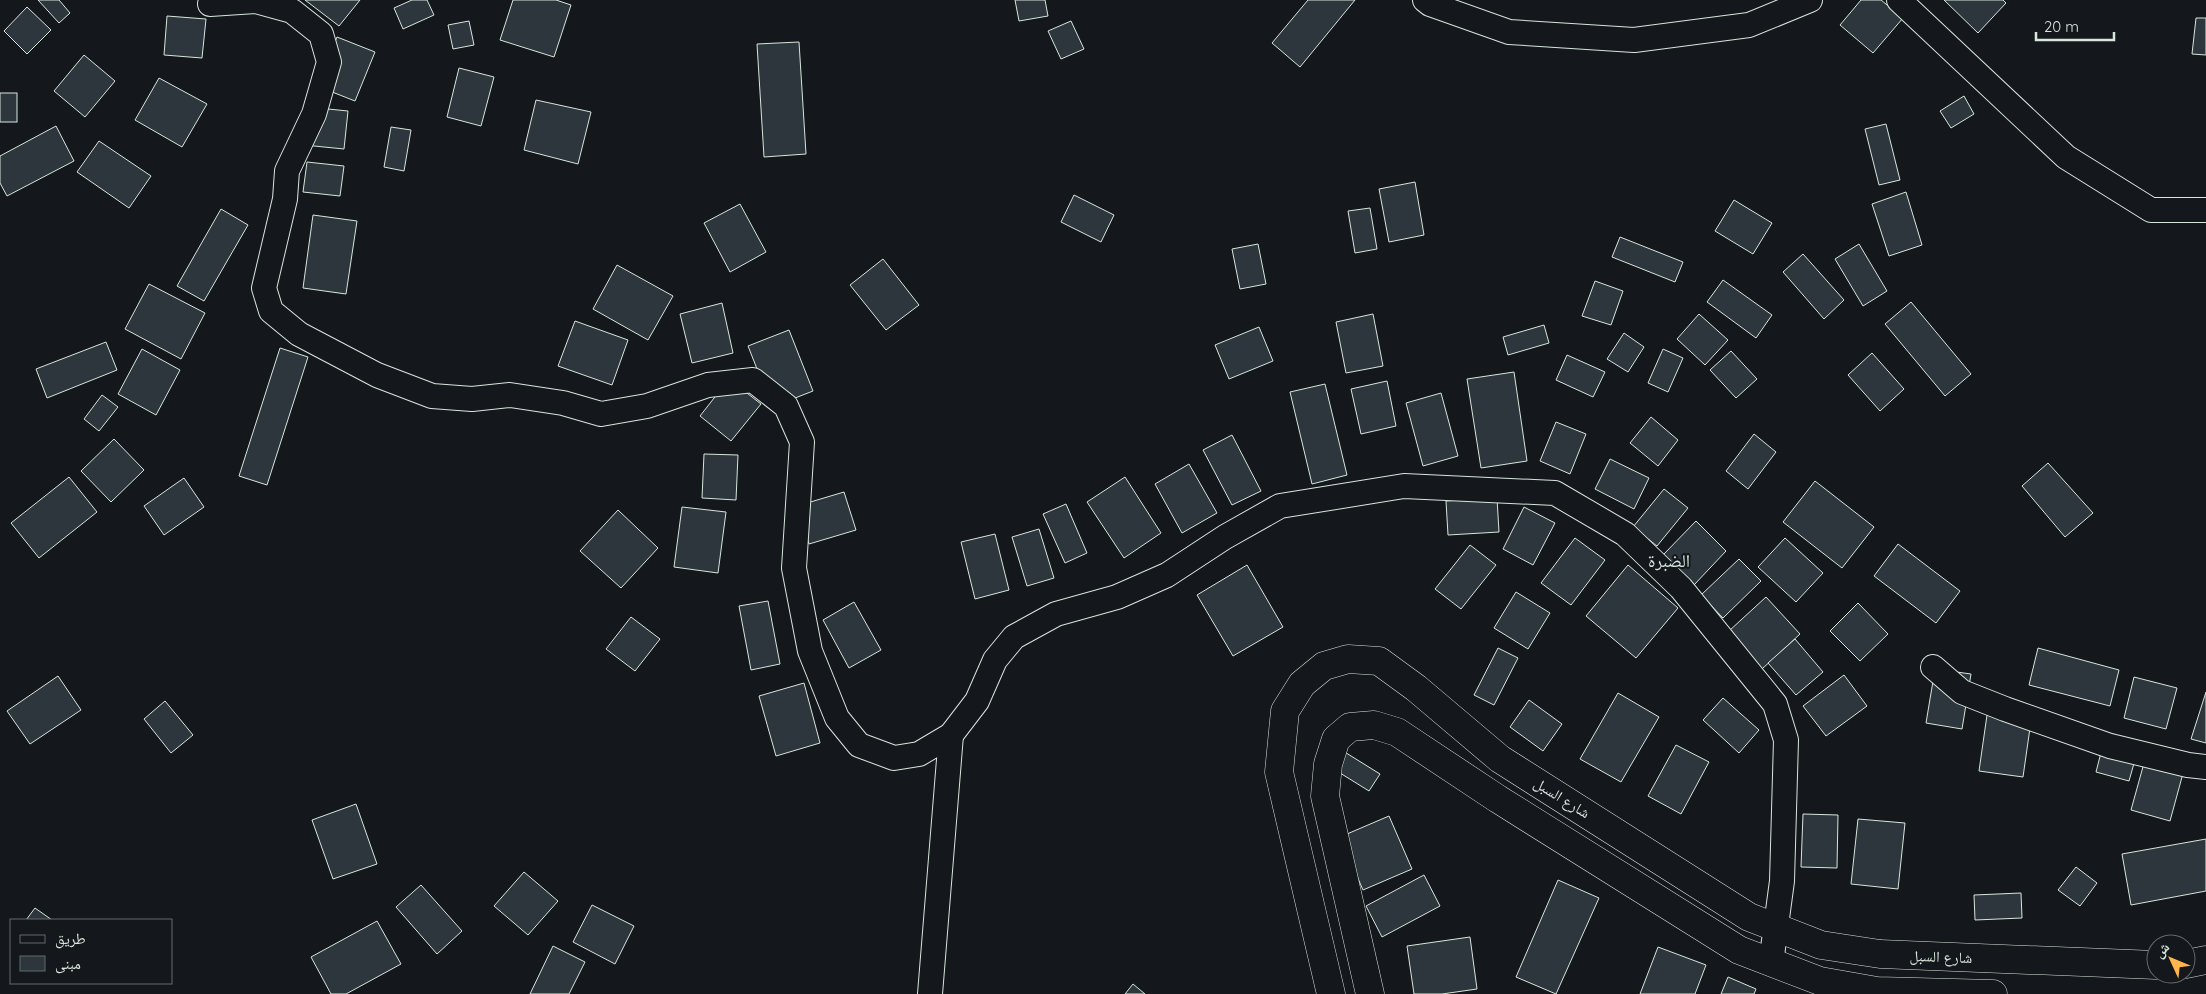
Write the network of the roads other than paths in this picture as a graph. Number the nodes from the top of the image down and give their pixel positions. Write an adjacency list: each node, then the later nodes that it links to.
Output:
1 (1425, 0): 2 (street)
2 (1810, 0)
3 (1899, 0): 5 (street)
4 (210, 4): 7 (street)
5 (2206, 210)
6 (1933, 667): 8 (street)
7 (951, 735): 9 (street); 12 (street)
8 (2206, 767)
9 (1778, 928): 10 (street); 11 (main road, شارع السبل); 13 (main road, شارع السبل)
10 (1771, 963): 14 (main road); 15 (main road)
11 (2146, 965)
12 (930, 994)
13 (1331, 994)
14 (1370, 994)
15 (1993, 994)

